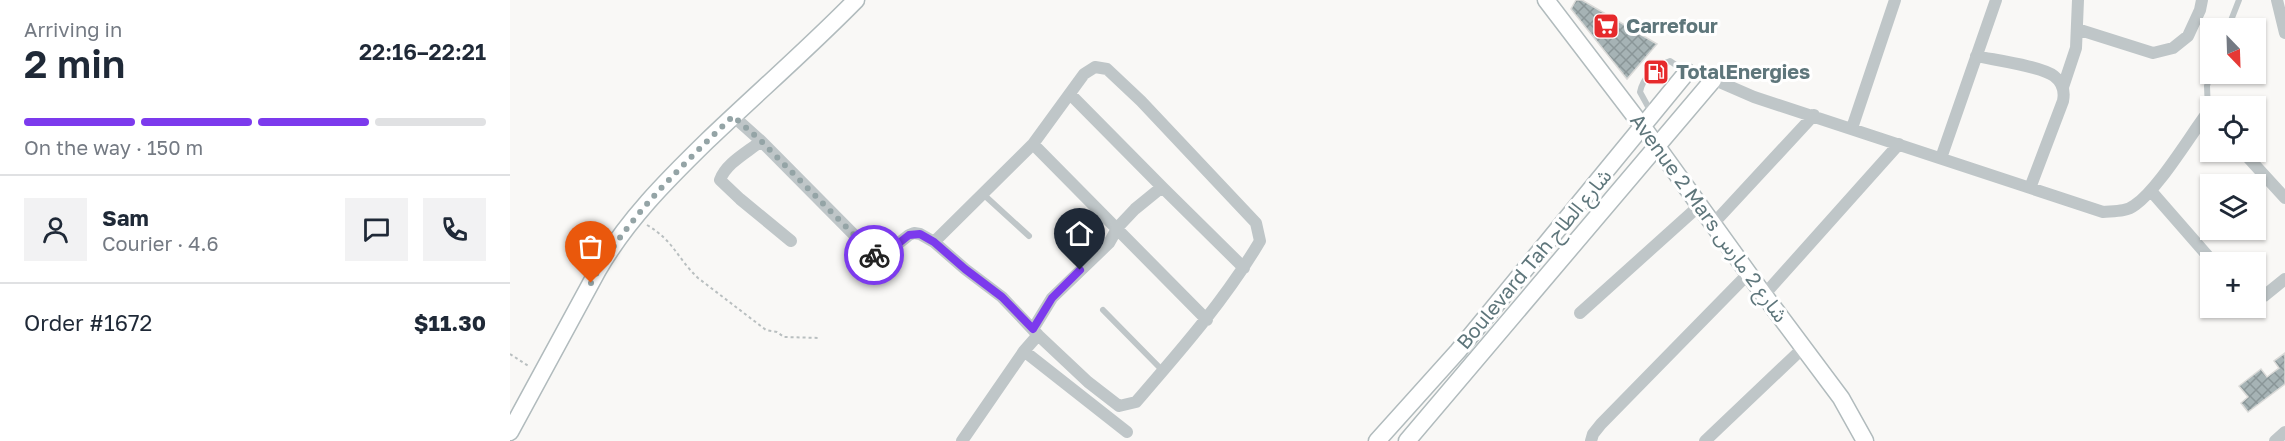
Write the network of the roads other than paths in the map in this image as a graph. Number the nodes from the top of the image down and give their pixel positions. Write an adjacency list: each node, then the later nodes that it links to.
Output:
1 (856, 0): 18 (street)
2 (1546, 0): 19 (street, Avenue 2 Mars شارع 2 مارس)
3 (1895, 0): 21 (street)
4 (1996, 0): 12 (street)
5 (2078, 0): 10 (street)
6 (2202, 0): 10 (street)
7 (2239, 0): 9 (lane)
8 (2277, 0): 11 (street)
9 (2232, 18)
10 (2077, 29): 15 (street)
11 (2285, 33)
12 (1976, 56): 15 (street); 26 (street)
13 (1687, 72): 14 (street); 19 (street, Boulevard Tah شارع الطاح); 19 (lane)
14 (1713, 80): 17 (street); 25 (street, Boulevard Tah شارع الطاح)
15 (2063, 87): 29 (street)
16 (1070, 94): 23 (street); 28 (street); 40 (street)
17 (1814, 115): 21 (street); 34 (street)
18 (733, 116): 22 (street); 52 (street)
19 (1648, 121): 25 (street, Avenue 2 Mars شارع 2 مارس); 56 (street, Boulevard Tah شارع الطاح)
20 (2200, 126): 30 (street)
21 (1852, 128): 24 (street)
22 (761, 141): 37 (street); 38 (street)
23 (1032, 144): 31 (street); 35 (street)
24 (1899, 144): 26 (street); 44 (street)
25 (1656, 147): 33 (street, Avenue 2 Mars شارع 2 مارس); 57 (street, Boulevard Tah شارع الطاح)
26 (1941, 158): 29 (street)
27 (2252, 162): 32 (street)
28 (1161, 187): 35 (street); 40 (street)
29 (2030, 188): 30 (street)
30 (2151, 191): 39 (street)
31 (982, 194): 36 (lane); 38 (street)
32 (2285, 198)
33 (1699, 206): 34 (street, Avenue 2 Mars شارع 2 مارس); 46 (street)
34 (1712, 225): 41 (street, Avenue 2 Mars شارع 2 مارس)
35 (1118, 227): 47 (street); 48 (street)
36 (1029, 236)
37 (791, 241)
38 (934, 242): 48 (street)
39 (2204, 252)
40 (1244, 268): 47 (street)
41 (1749, 274): 44 (street, Avenue 2 Mars شارع 2 مارس); 58 (street)
42 (2285, 279): 43 (street)
43 (2266, 294)
44 (1764, 295): 49 (street, Avenue 2 Mars شارع 2 مارس)
45 (1103, 310): 51 (lane)
46 (1580, 313)
47 (1207, 320): 51 (street)
48 (1036, 332): 50 (street); 51 (street)
49 (1803, 348): 59 (street); 60 (street, Avenue 2 Mars شارع 2 مارس)
50 (1023, 351): 53 (street); 55 (street)
51 (1163, 371)
52 (510, 432)
53 (1127, 432)
54 (2285, 432): 61 (street)
55 (962, 441)
56 (1377, 441)
57 (1407, 441)
58 (1591, 441)
59 (1705, 441)
60 (1865, 441)
61 (2274, 441)

